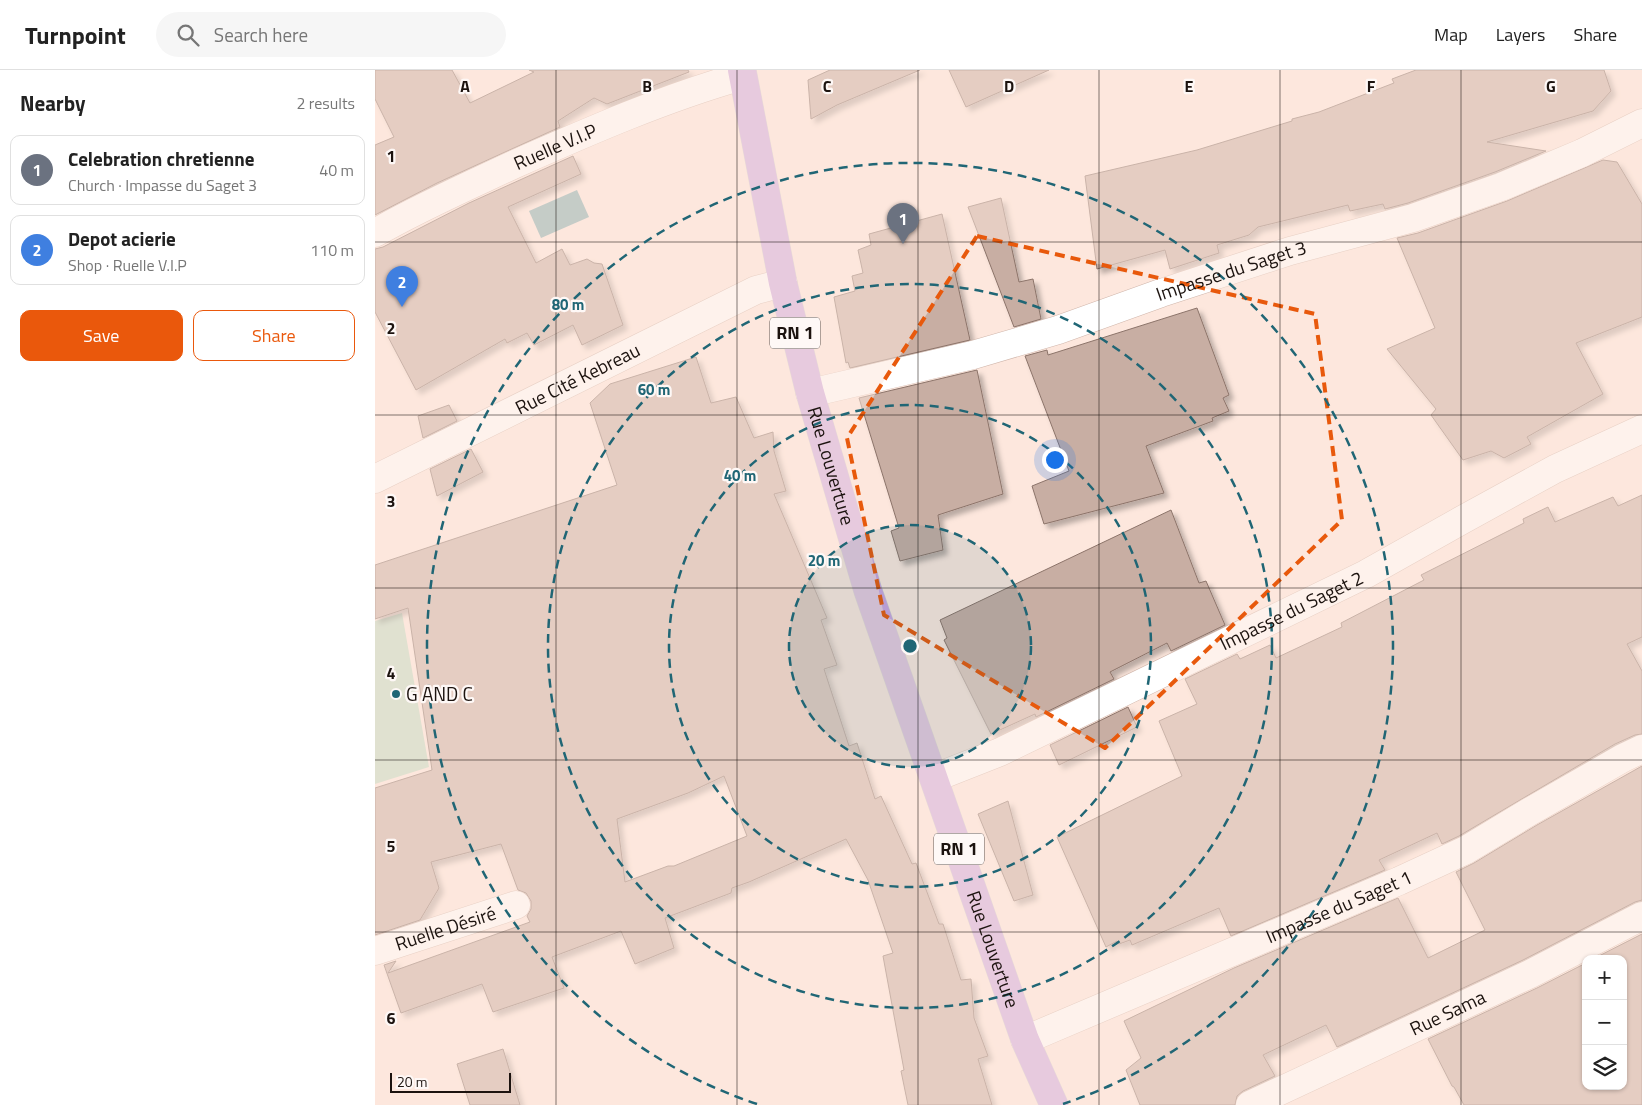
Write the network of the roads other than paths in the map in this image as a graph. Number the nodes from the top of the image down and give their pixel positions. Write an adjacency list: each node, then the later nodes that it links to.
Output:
1 (742, 73): 3 (street, Ruelle V.I.P); 4 (main road, Rue Louverture / RN 1)
2 (1642, 123): 5 (street, Impasse du Saget 3)
3 (375, 233)
4 (783, 283): 5 (main road, Rue Louverture / RN 1); 7 (street, Rue Cité Kebreau)
5 (810, 393): 9 (main road, Rue Louverture / RN 1)
6 (1642, 429): 9 (street, Impasse du Saget 2)
7 (375, 479)
8 (1642, 749): 13 (street, Impasse du Saget 1)
9 (935, 778): 13 (main road, Rue Louverture / RN 1)
10 (516, 905): 12 (street, Ruelle Désiré)
11 (1642, 916): 15 (street, Rue Sama)
12 (375, 951)
13 (1025, 1040): 14 (main road, Rue Louverture / RN 1)
14 (1054, 1105)
15 (1250, 1105)

